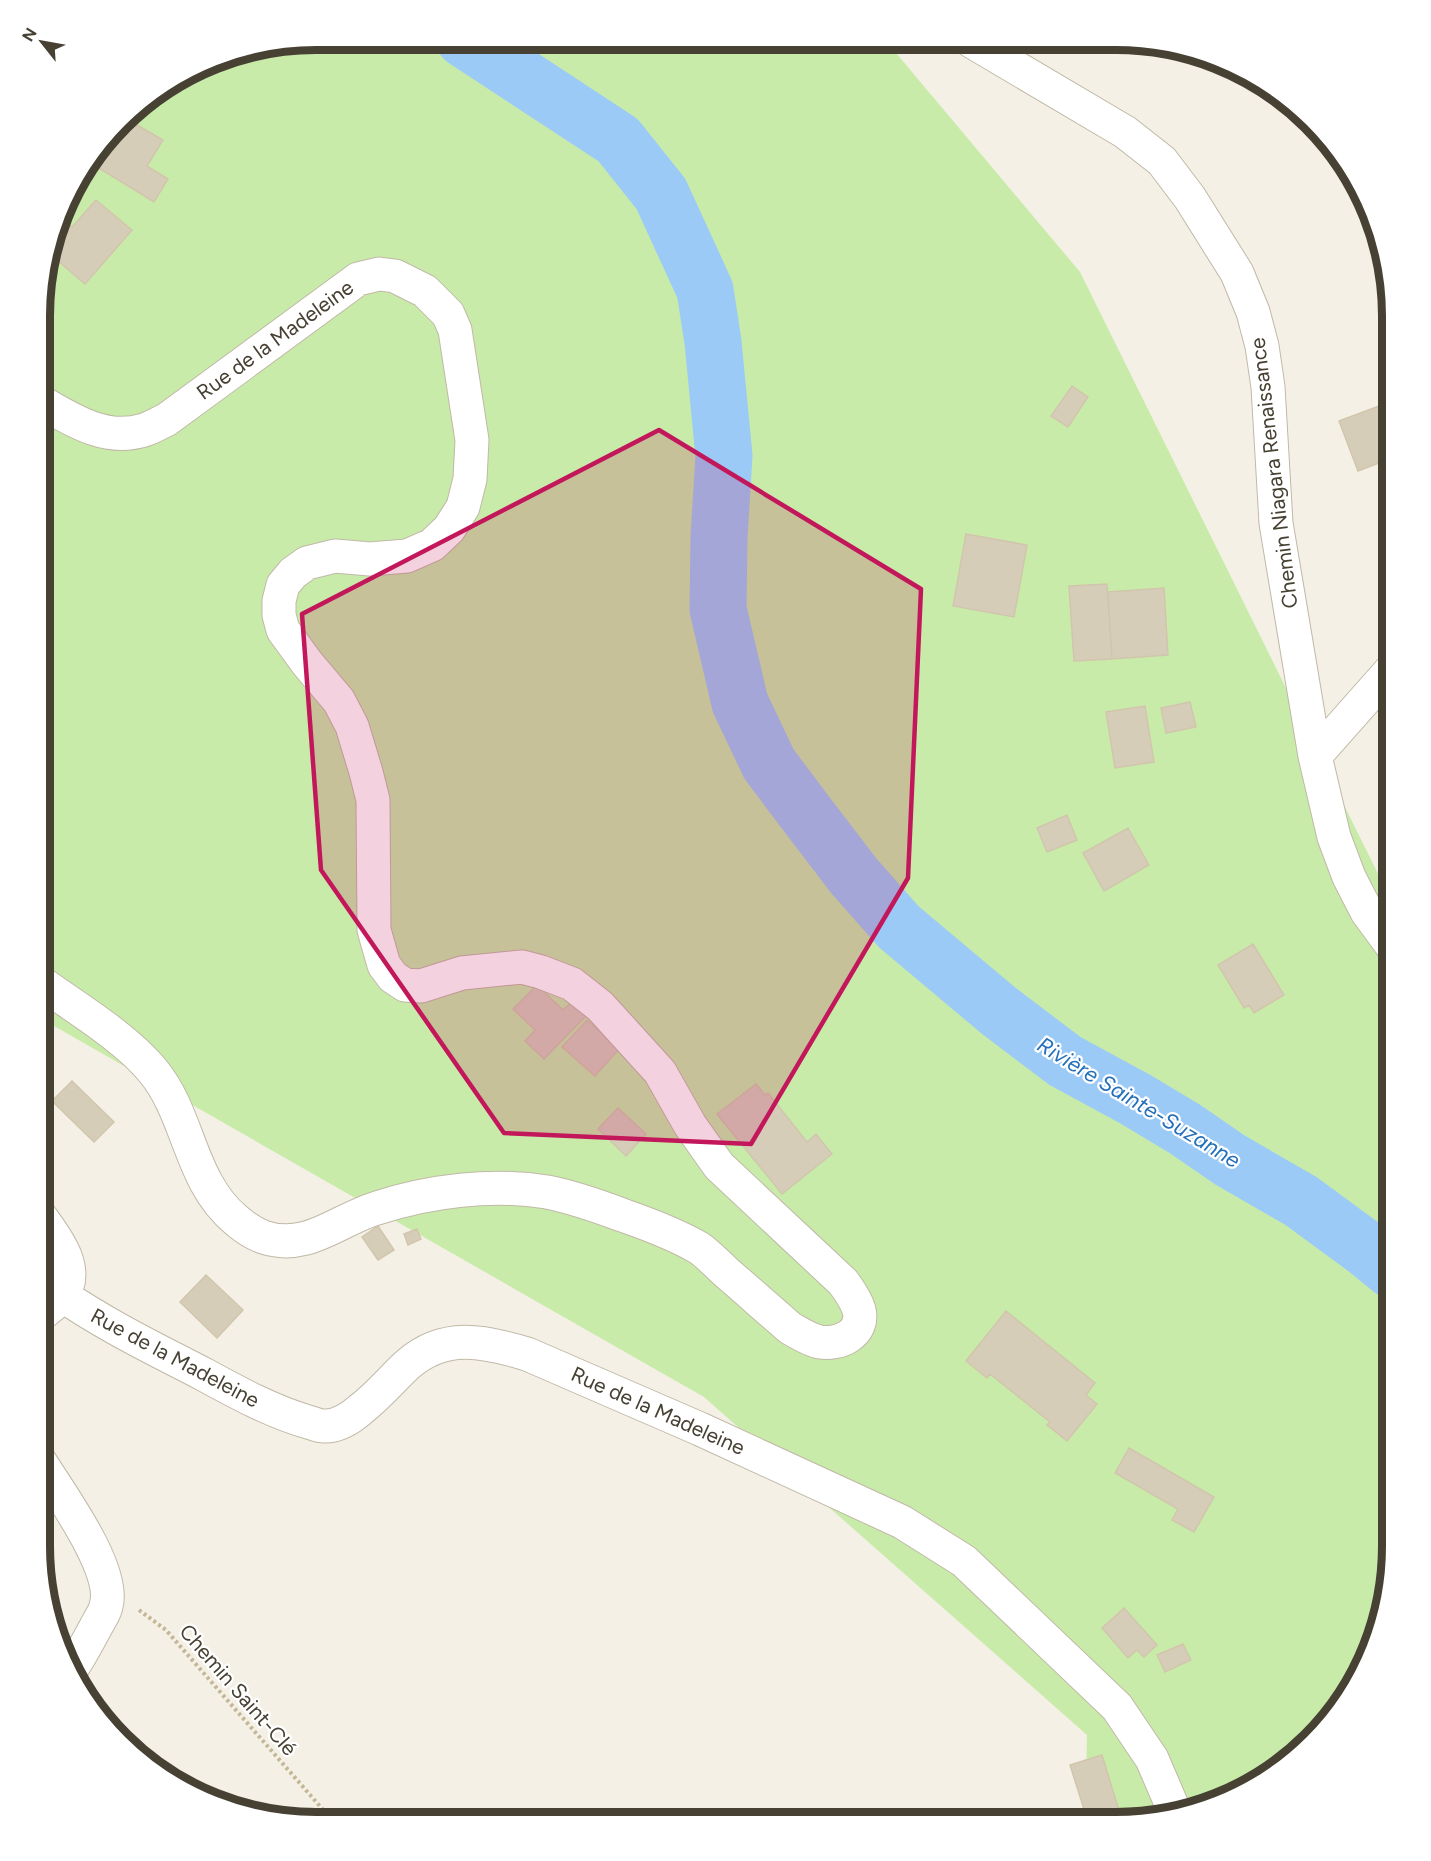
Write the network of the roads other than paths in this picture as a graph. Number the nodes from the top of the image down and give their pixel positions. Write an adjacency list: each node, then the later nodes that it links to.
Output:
1 (986, 50): 4 (street, Chemin Niagara Renaissance)
2 (50, 407): 6 (street, Rue de la Madeleine)
3 (1382, 680): 4 (street)
4 (1315, 756): 5 (street, Chemin Niagara Renaissance)
5 (1382, 932)
6 (50, 989)
7 (50, 1230): 8 (street)
8 (51, 1306): 11 (street, Rue de la Madeleine)
9 (50, 1478): 10 (street)
10 (76, 1661)
11 (1172, 1805)

